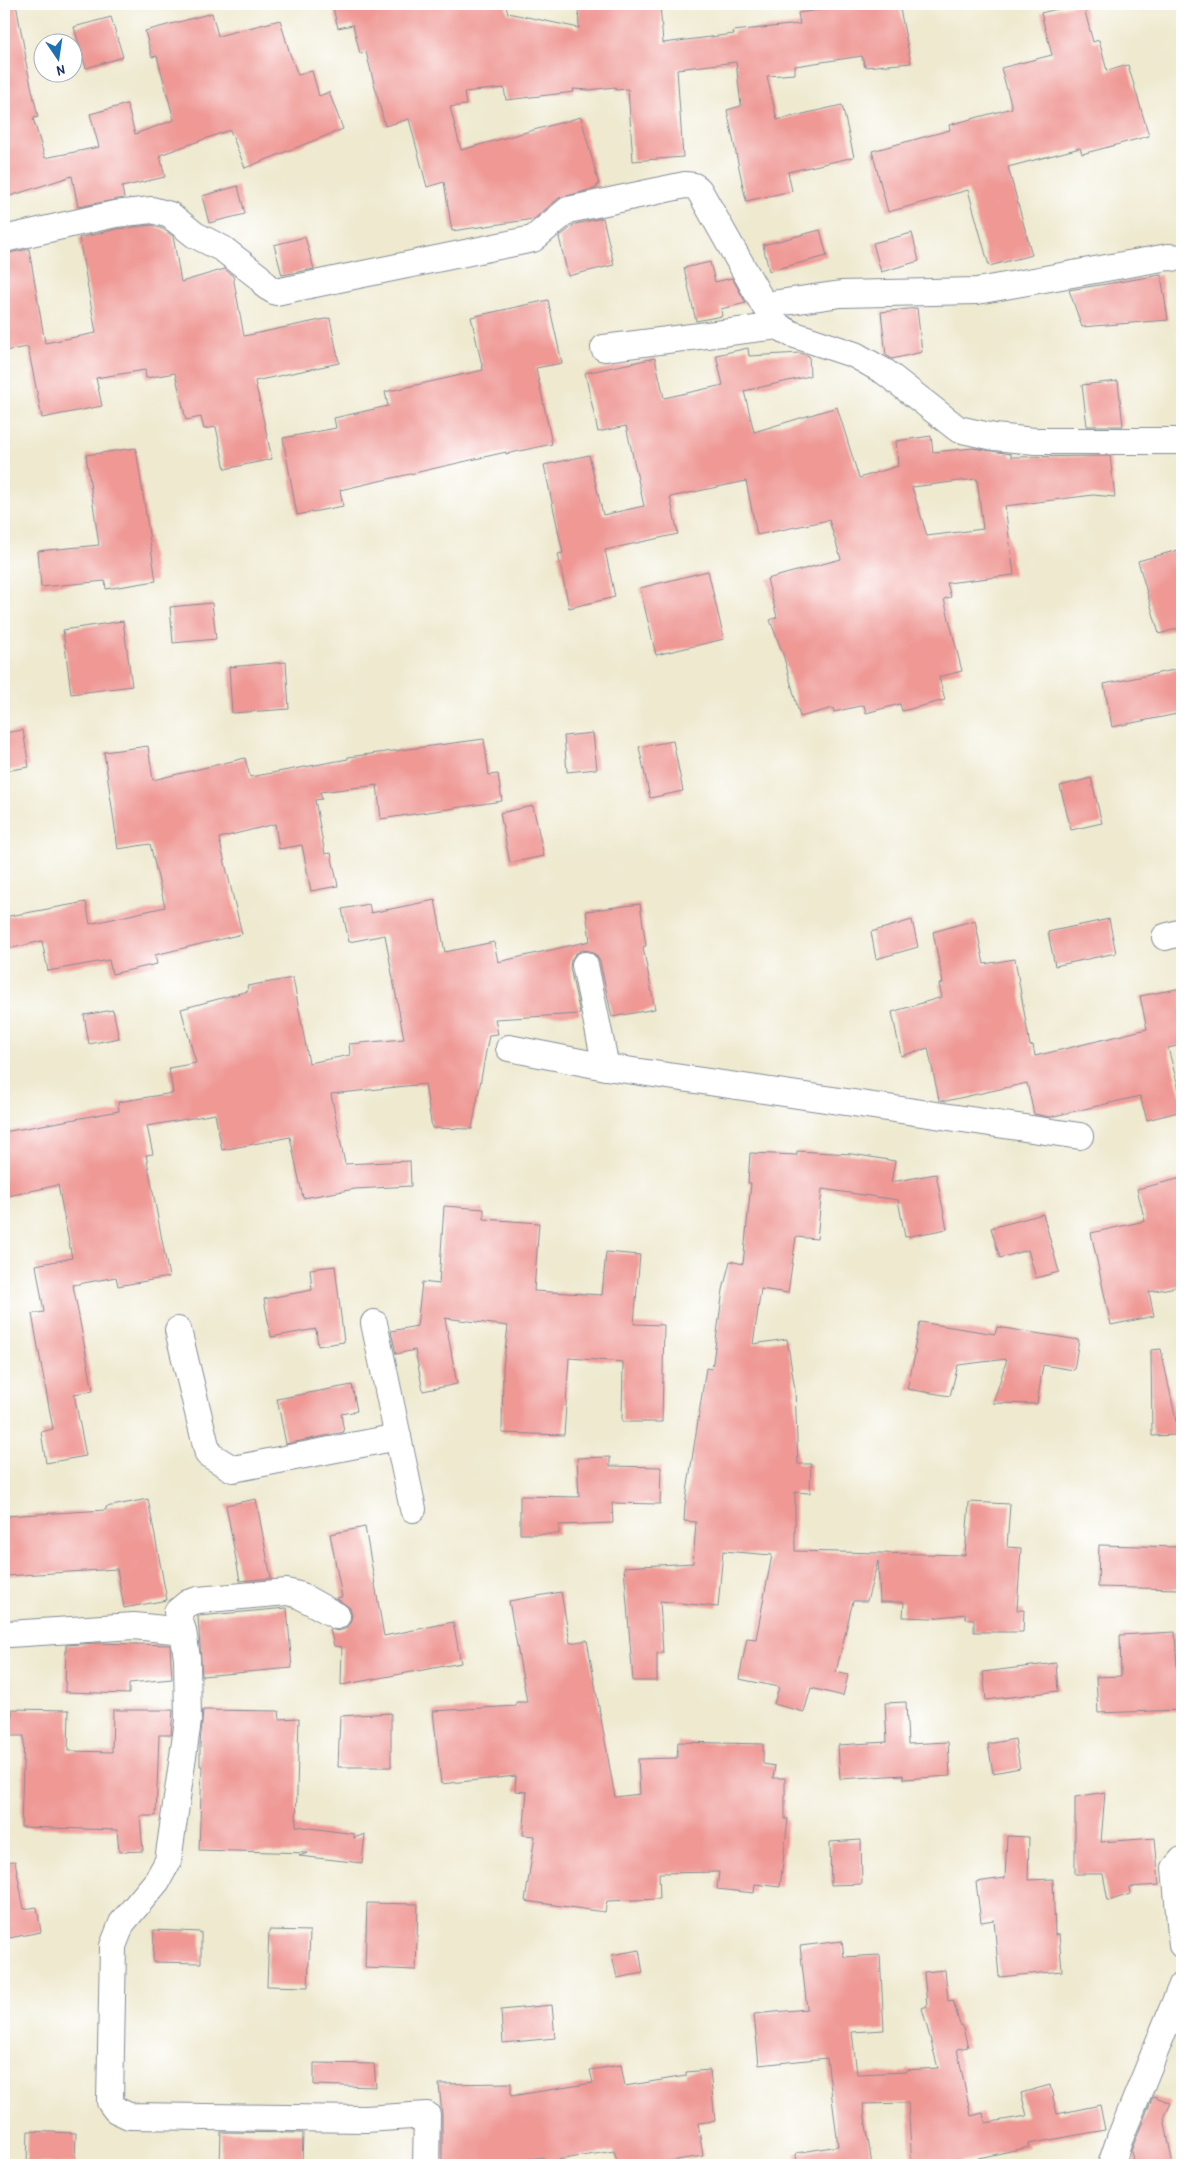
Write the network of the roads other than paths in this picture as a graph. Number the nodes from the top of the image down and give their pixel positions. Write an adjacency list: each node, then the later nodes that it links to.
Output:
1 (4, 239): 3 (street)
2 (1182, 258): 3 (street)
3 (771, 316): 4 (street); 5 (street)
4 (604, 348)
5 (1182, 441)
6 (585, 965): 8 (street)
7 (509, 1048): 8 (street)
8 (606, 1066): 9 (street)
9 (1080, 1136)
10 (374, 1323): 12 (street)
11 (178, 1330): 12 (street)
12 (398, 1437): 13 (street)
13 (413, 1509)
14 (336, 1616): 15 (street)
15 (183, 1631): 16 (street); 20 (street)
16 (4, 1632)
17 (1182, 1860): 18 (street)
18 (1182, 1945)
19 (1182, 1985): 21 (street)
20 (426, 2165)
21 (1111, 2165)

